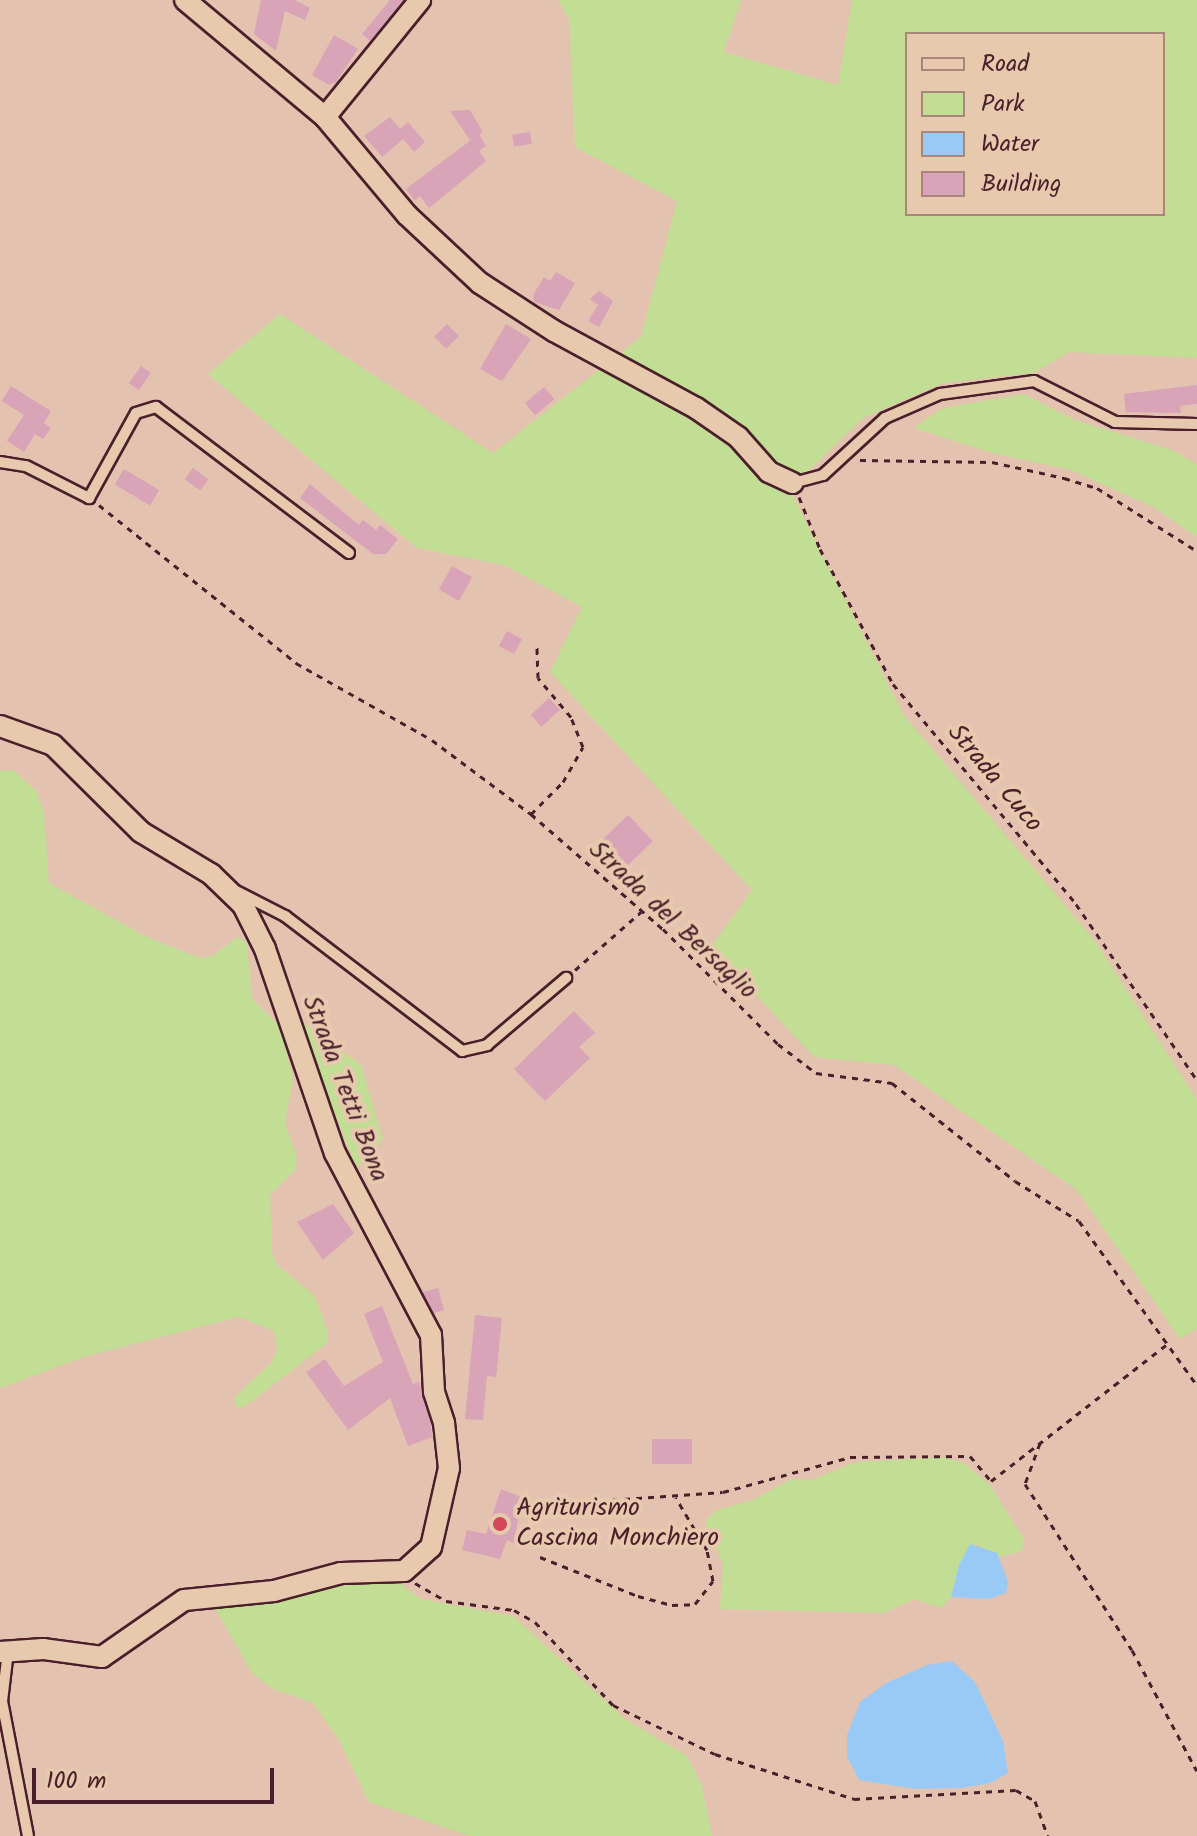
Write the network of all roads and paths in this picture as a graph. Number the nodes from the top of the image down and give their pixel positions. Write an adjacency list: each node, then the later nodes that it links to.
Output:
1 (185, 0): 3 (street)
2 (420, 0): 3 (street)
3 (325, 117): 7 (street)
4 (1197, 424): 6 (lane)
5 (0, 462): 8 (lane)
6 (837, 463): 7 (lane); 9 (path)
7 (793, 483): 17 (path, Strada Cuco)
8 (89, 498): 10 (lane); 13 (path, Strada del Bersaglio)
9 (1197, 551)
10 (349, 553)
11 (537, 645): 13 (path)
12 (0, 726): 14 (street, Strada Tetti Bona)
13 (531, 814): 15 (path, Strada del Bersaglio)
14 (229, 888): 16 (lane); 24 (street, Strada Tetti Bona)
15 (642, 911): 16 (path); 18 (path, Strada del Bersaglio)
16 (566, 978)
17 (1197, 1080)
18 (1166, 1345): 19 (path, Strada del Bersaglio); 20 (path)
19 (1197, 1385)
20 (1040, 1443): 21 (path); 26 (path)
21 (676, 1498): 22 (path); 23 (path)
22 (552, 1504)
23 (540, 1557)
24 (404, 1571): 25 (street); 28 (path)
25 (4, 1652): 27 (lane)
26 (1197, 1771)
27 (28, 1836)
28 (1048, 1836)

